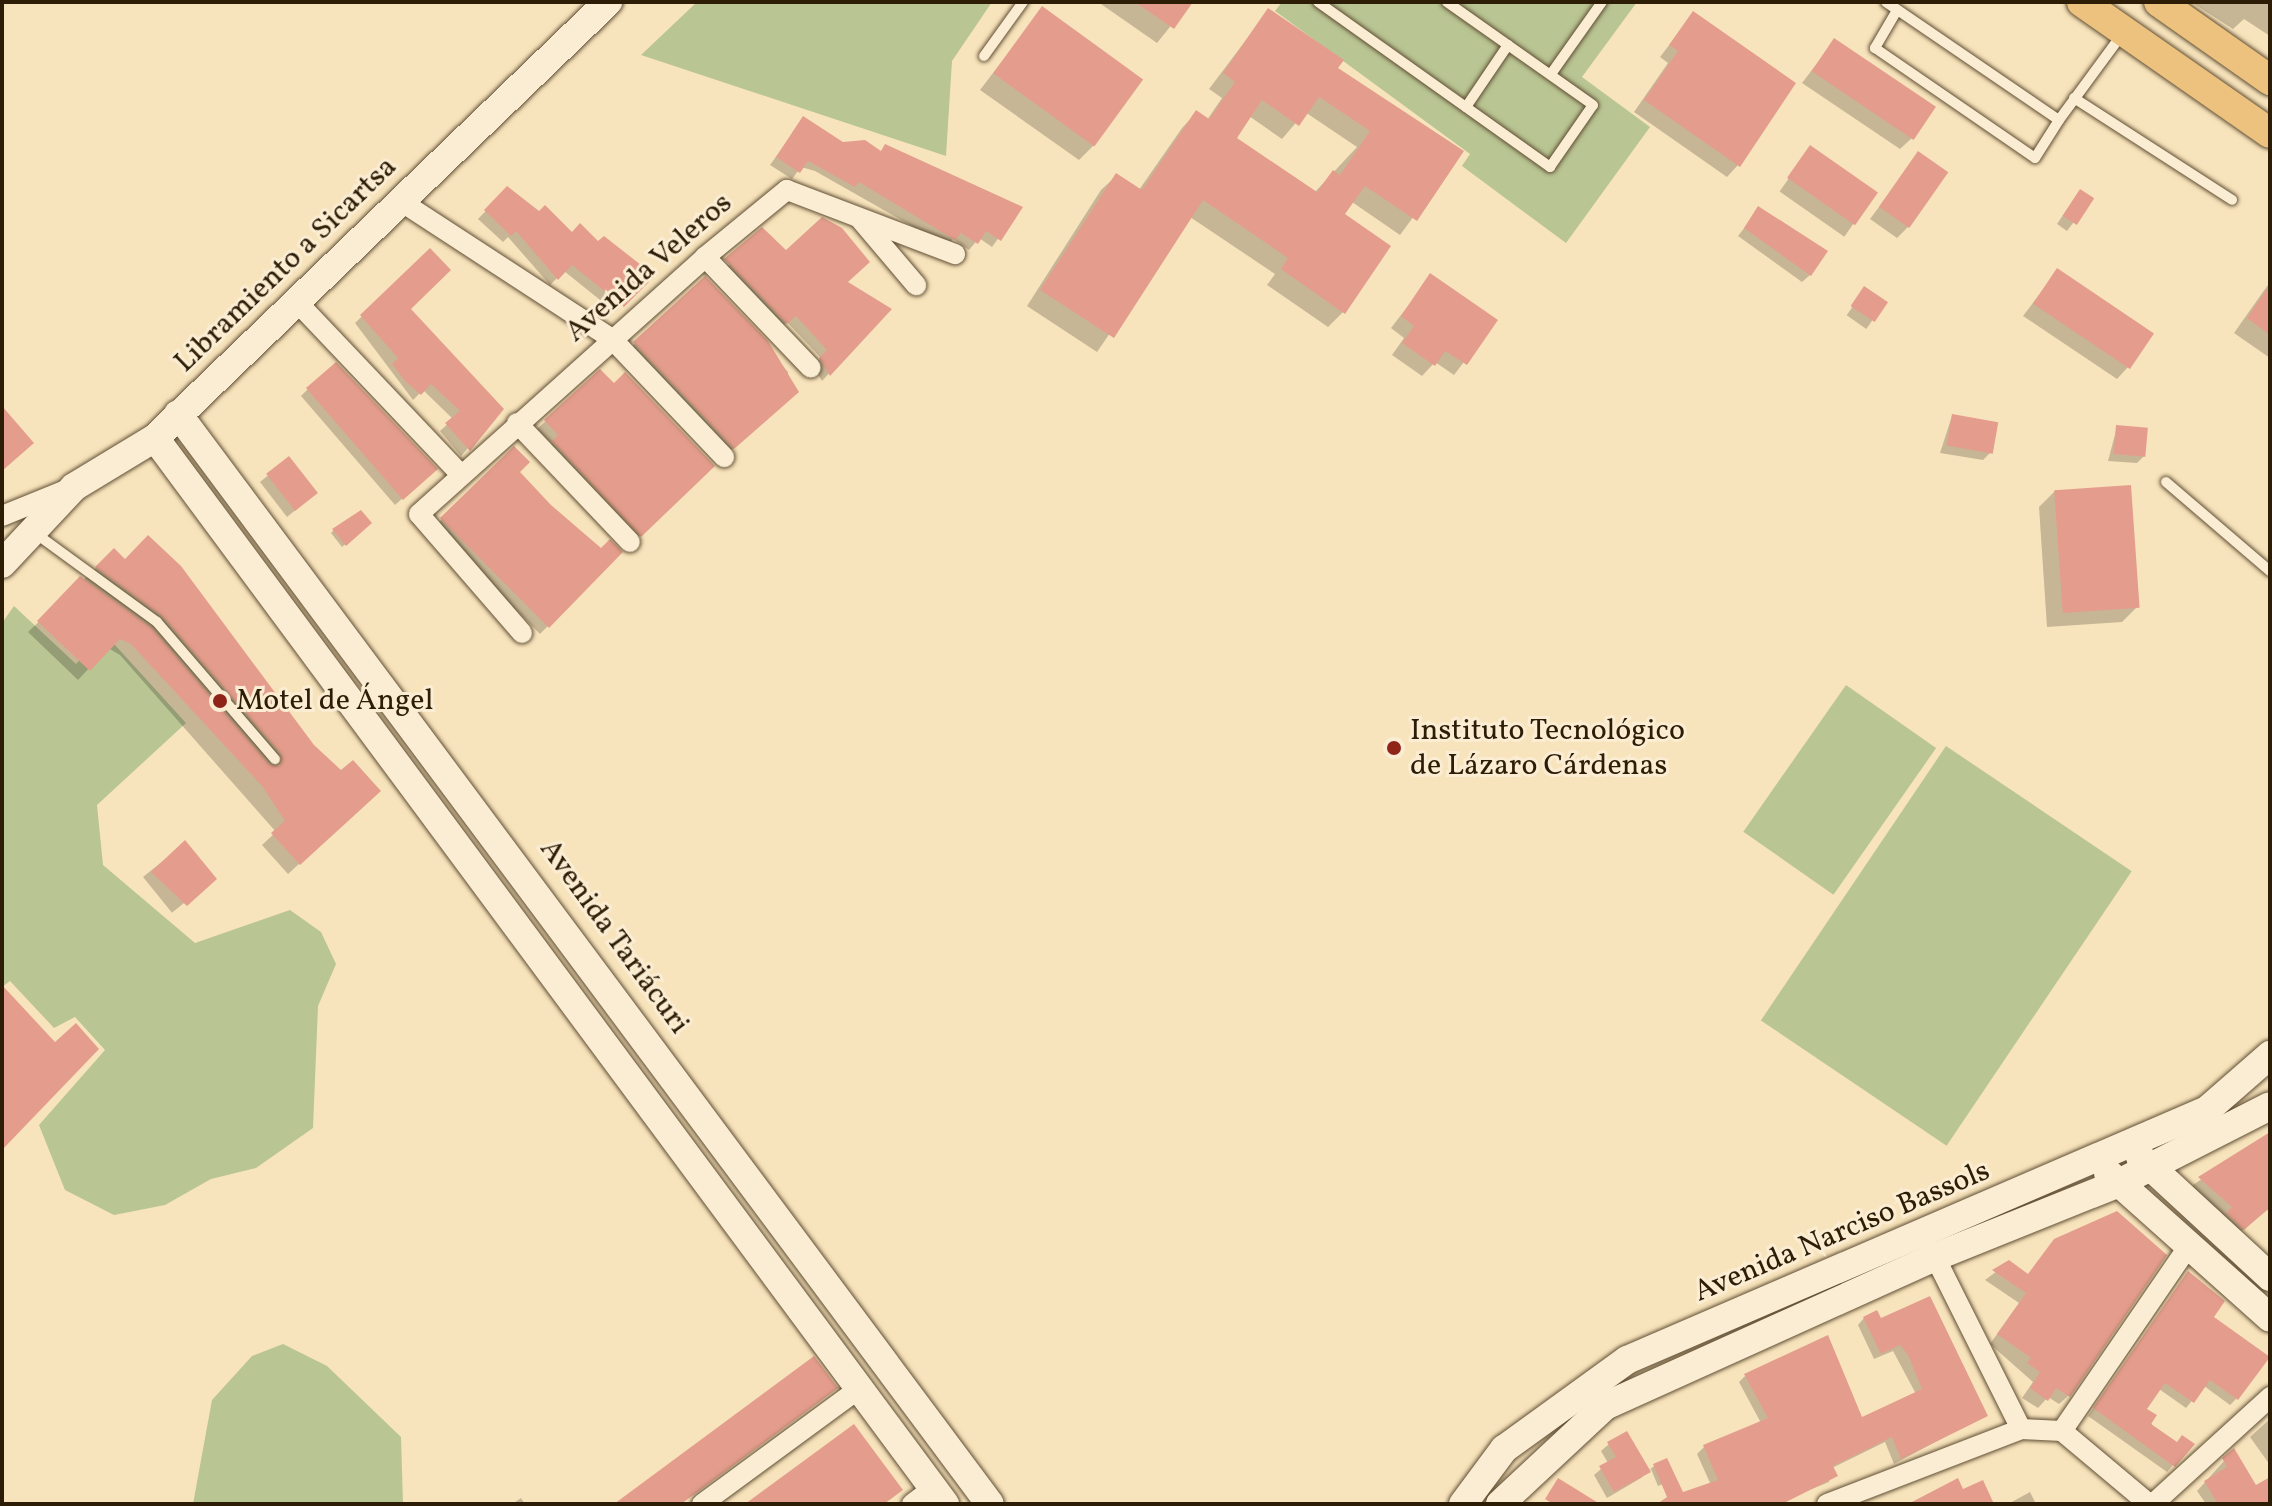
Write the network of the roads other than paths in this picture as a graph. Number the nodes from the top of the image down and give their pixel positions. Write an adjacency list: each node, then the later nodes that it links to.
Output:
1 (608, 2): 21 (street, Libramiento a Sicartsa)
2 (1023, 2): 12 (lane)
3 (1318, 2): 16 (lane)
4 (1447, 2): 11 (lane)
5 (1602, 2): 13 (lane)
6 (1886, 2): 9 (lane)
7 (2082, 2): 10 (main road)
8 (2177, 7): 14 (main road)
9 (1896, 12): 18 (lane); 18 (lane)
10 (2124, 32): 15 (lane); 17 (main road)
11 (1508, 45): 13 (lane); 16 (lane)
12 (984, 56)
13 (1551, 74): 16 (lane)
14 (2266, 78): 17 (main road)
15 (2074, 98): 18 (lane); 20 (lane)
16 (1466, 107)
17 (2238, 111): 19 (main road)
18 (2059, 120)
19 (2270, 133)
20 (2232, 200)
21 (402, 202): 26 (street, Libramiento a Sicartsa); 27 (street)
22 (857, 216): 23 (street, Avenida Veleros); 24 (street, Avenida Veleros); 25 (street)
23 (955, 254)
24 (705, 257): 27 (street, Avenida Veleros); 28 (street)
25 (916, 285)
26 (297, 302): 29 (street, Libramiento a Sicartsa); 33 (street)
27 (612, 339): 30 (street, Avenida Veleros); 32 (street)
28 (811, 368)
29 (178, 414): 31 (street, Libramiento a Sicartsa); 43 (street, Avenida Tariácuri)
30 (517, 423): 33 (street, Avenida Veleros); 38 (street)
31 (155, 438): 35 (street, Libramiento a Sicartsa); 44 (street)
32 (724, 457)
33 (459, 473): 41 (street, Avenida Veleros)
34 (2166, 482): 40 (lane)
35 (74, 487): 36 (street); 37 (street, Libramiento a Sicartsa)
36 (2, 516)
37 (34, 531): 39 (street, Libramiento a Sicartsa); 42 (lane)
38 (630, 542)
39 (2, 564)
40 (2270, 571)
41 (522, 633)
42 (275, 759)
43 (451, 774): 44 (street); 63 (street, Avenida Tariácuri)
44 (418, 800): 55 (street)
45 (2270, 1055): 47 (street, Avenida Narciso Bassols)
46 (2270, 1106): 49 (street, Avenida Narciso Bassols)
47 (2128, 1144): 48 (street, Avenida Narciso Bassols); 49 (street)
48 (2096, 1161): 50 (street); 59 (street, Avenida Narciso Bassols)
49 (2149, 1167): 50 (street, Avenida Narciso Bassols); 53 (street)
50 (2119, 1183): 51 (street); 52 (street, Avenida Narciso Bassols)
51 (2190, 1244): 54 (street); 58 (street)
52 (1935, 1257): 57 (street); 60 (street, Avenida Narciso Bassols)
53 (2270, 1277)
54 (2270, 1318)
55 (861, 1387): 61 (street); 62 (street)
56 (2270, 1397): 67 (street)
57 (2021, 1429): 58 (street); 66 (street)
58 (2062, 1431): 67 (street)
59 (1504, 1449): 60 (street); 64 (street, Avenida Narciso Bassols)
60 (1527, 1476): 65 (street, Avenida Narciso Bassols)
61 (930, 1499)
62 (702, 1504)
63 (990, 1504)
64 (1463, 1504)
65 (1500, 1504)
66 (1827, 1504)
67 (2151, 1504)

